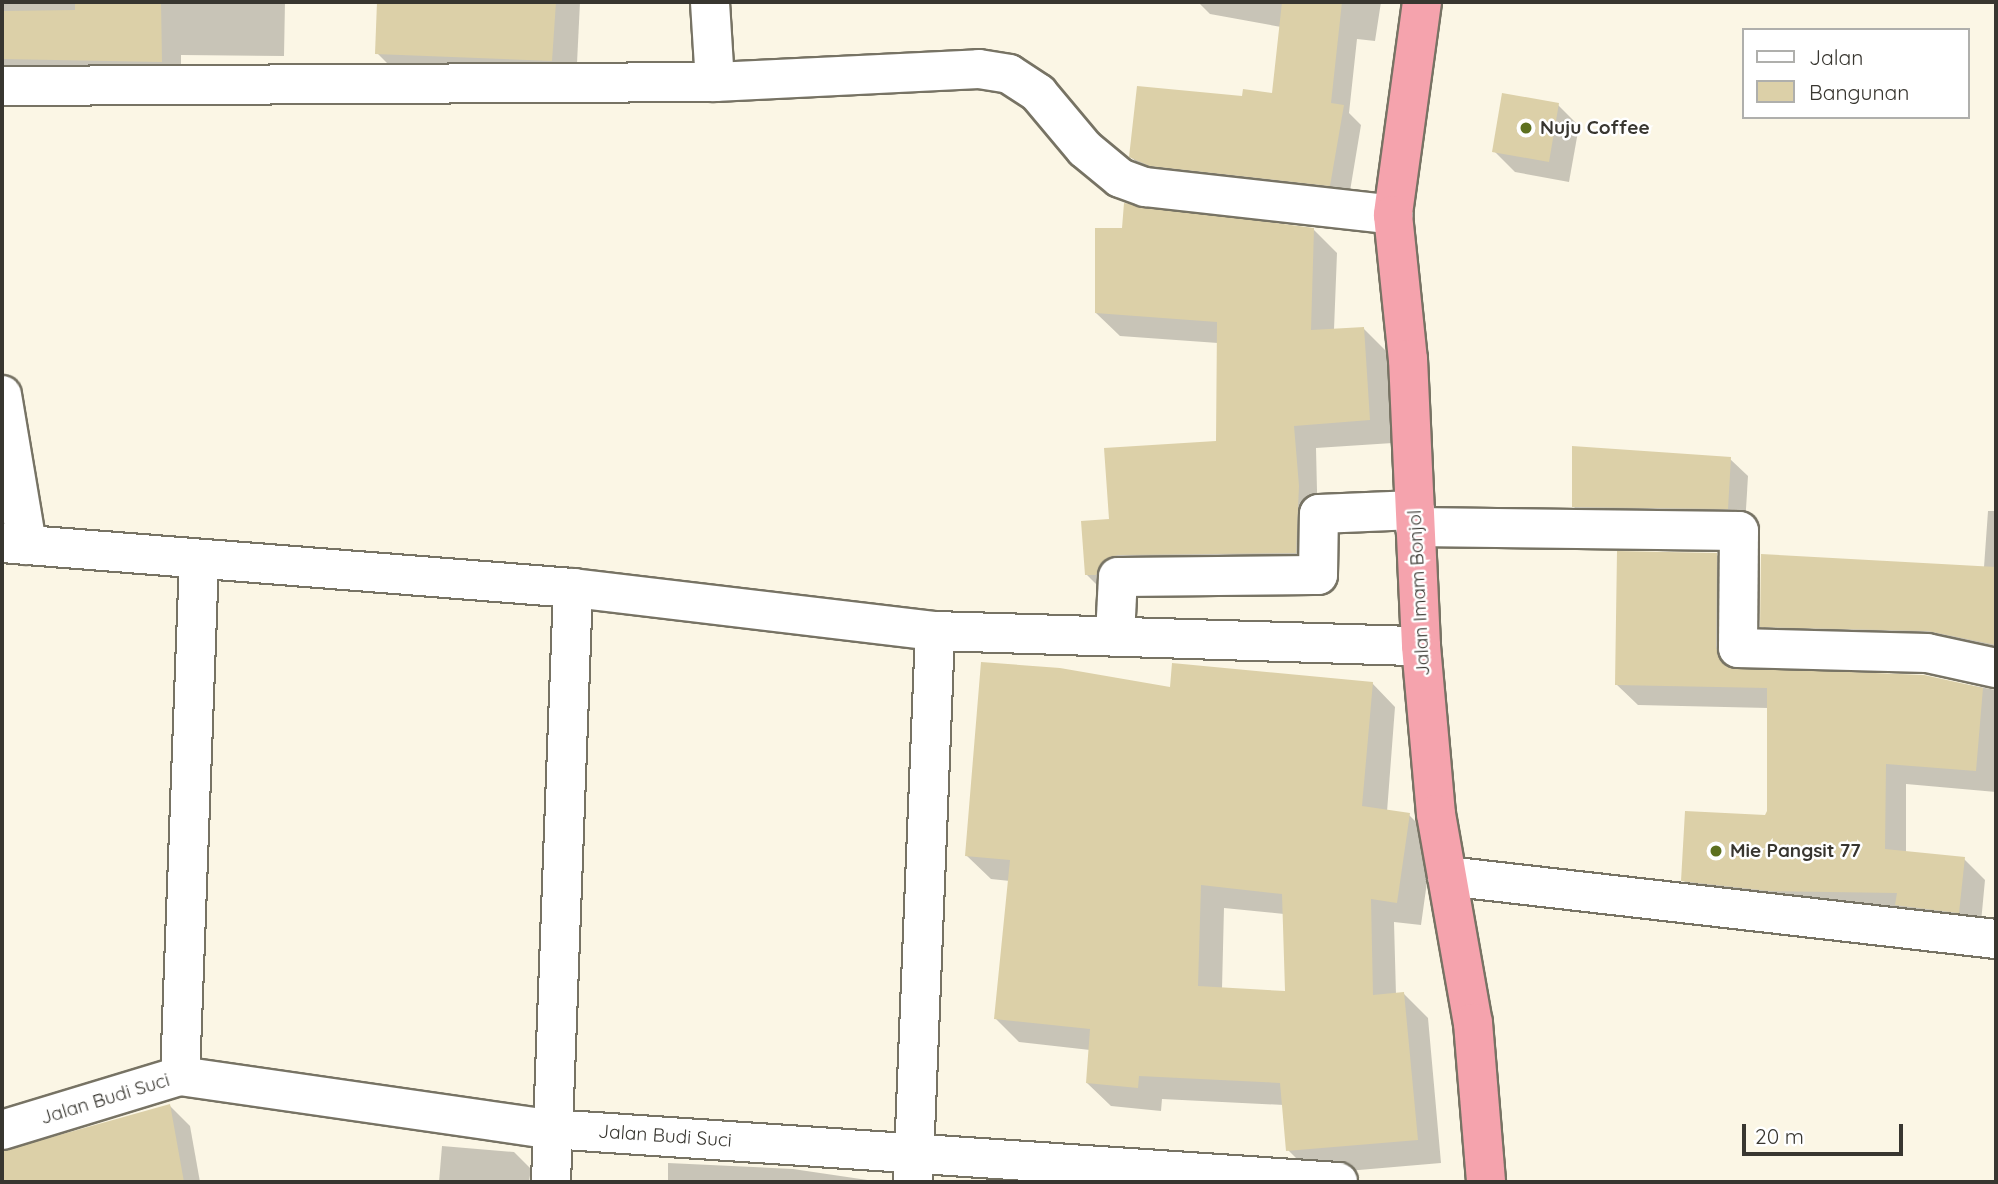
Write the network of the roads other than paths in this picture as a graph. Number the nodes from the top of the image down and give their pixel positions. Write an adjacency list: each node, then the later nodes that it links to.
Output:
1 (710, 2): 3 (street)
2 (1422, 2): 5 (highway, Jalan Imam Bonjol)
3 (715, 82): 4 (street); 5 (street)
4 (2, 86)
5 (1393, 215): 7 (highway, Jalan Imam Bonjol)
6 (2, 396): 8 (street)
7 (1415, 518): 12 (street); 13 (highway, Jalan Imam Bonjol); 14 (street)
8 (15, 544): 9 (street)
9 (199, 560): 10 (street); 17 (street)
10 (573, 588): 11 (street); 18 (street)
11 (935, 631): 12 (street); 20 (street)
12 (1115, 636): 13 (street)
13 (1421, 646): 15 (highway, Jalan Imam Bonjol)
14 (1996, 668)
15 (1447, 876): 16 (street); 23 (highway, Jalan Imam Bonjol)
16 (1996, 939)
17 (180, 1076): 18 (street, Jalan Budi Suci); 19 (street, Jalan Budi Suci)
18 (550, 1129): 20 (street, Jalan Budi Suci); 21 (street)
19 (2, 1130)
20 (914, 1167): 22 (street, Jalan Budi Suci)
21 (551, 1182)
22 (1338, 1182)
23 (1486, 1182)

